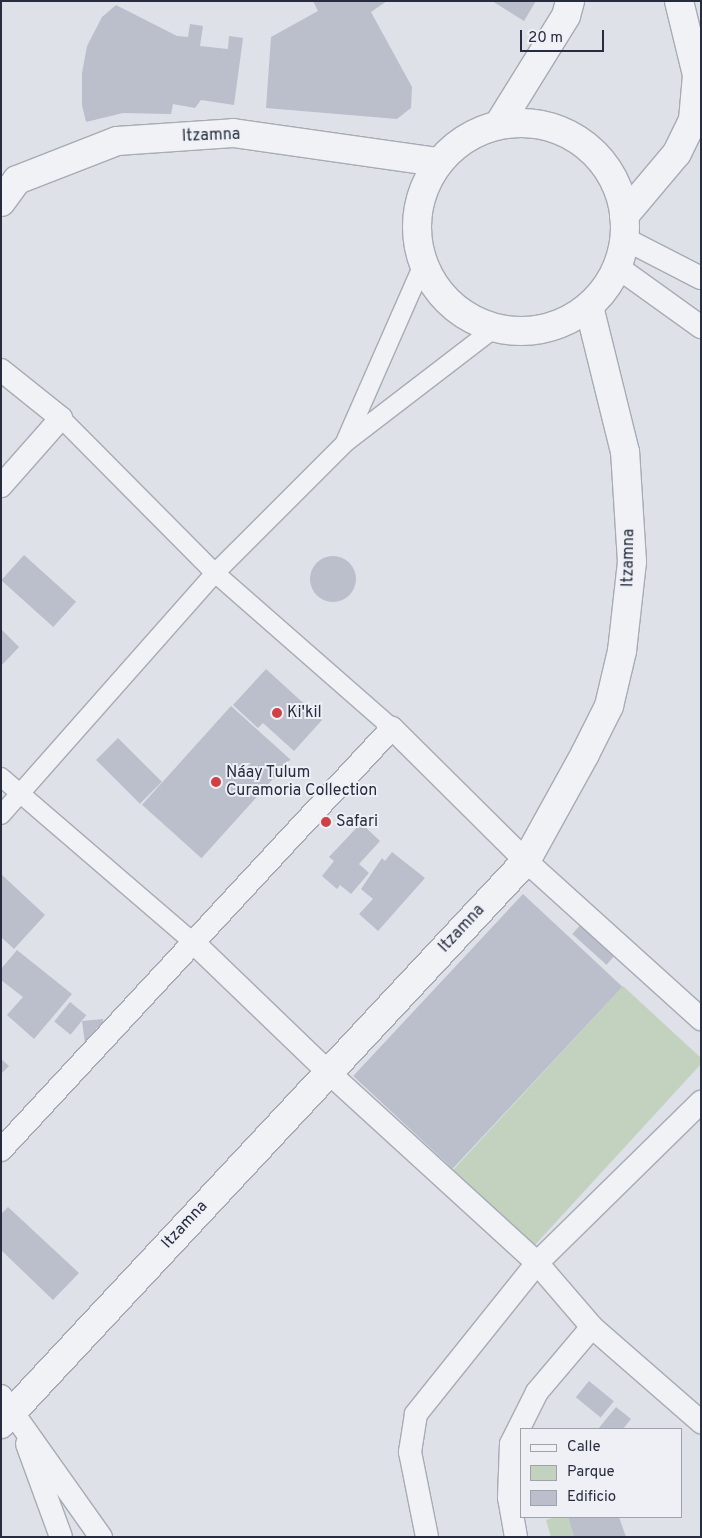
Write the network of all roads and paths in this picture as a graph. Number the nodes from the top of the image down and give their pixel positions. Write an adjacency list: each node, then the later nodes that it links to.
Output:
1 (570, 1): 3 (street)
2 (679, 1): 6 (street)
3 (499, 124): 4 (street); 6 (street)
4 (438, 162): 5 (street, Itzamna); 7 (street)
5 (1, 202)
6 (625, 228): 8 (street); 9 (street)
7 (423, 265): 12 (street); 15 (street)
8 (616, 266): 10 (street); 11 (street)
9 (701, 278)
10 (589, 306): 12 (street); 22 (street, Itzamna)
11 (701, 326)
12 (495, 328): 15 (street)
13 (1, 370): 14 (street)
14 (61, 418): 16 (street); 17 (street)
15 (345, 443): 17 (street)
16 (1, 486)
17 (215, 573): 18 (street); 20 (street)
18 (392, 728): 22 (street); 23 (street)
19 (1, 778): 20 (street)
20 (19, 795): 21 (street); 23 (street)
21 (1, 815)
22 (526, 861): 24 (street); 25 (street, Itzamna)
23 (194, 943): 25 (street); 27 (street)
24 (701, 1019)
25 (327, 1071): 28 (street); 30 (street, Itzamna)
26 (701, 1102): 28 (street)
27 (1, 1150)
28 (537, 1264): 29 (street); 34 (street)
29 (592, 1327): 31 (street); 35 (street)
30 (5, 1410): 32 (street); 33 (street)
31 (701, 1422)
32 (61, 1537)
33 (101, 1537)
34 (426, 1537)
35 (516, 1537)

